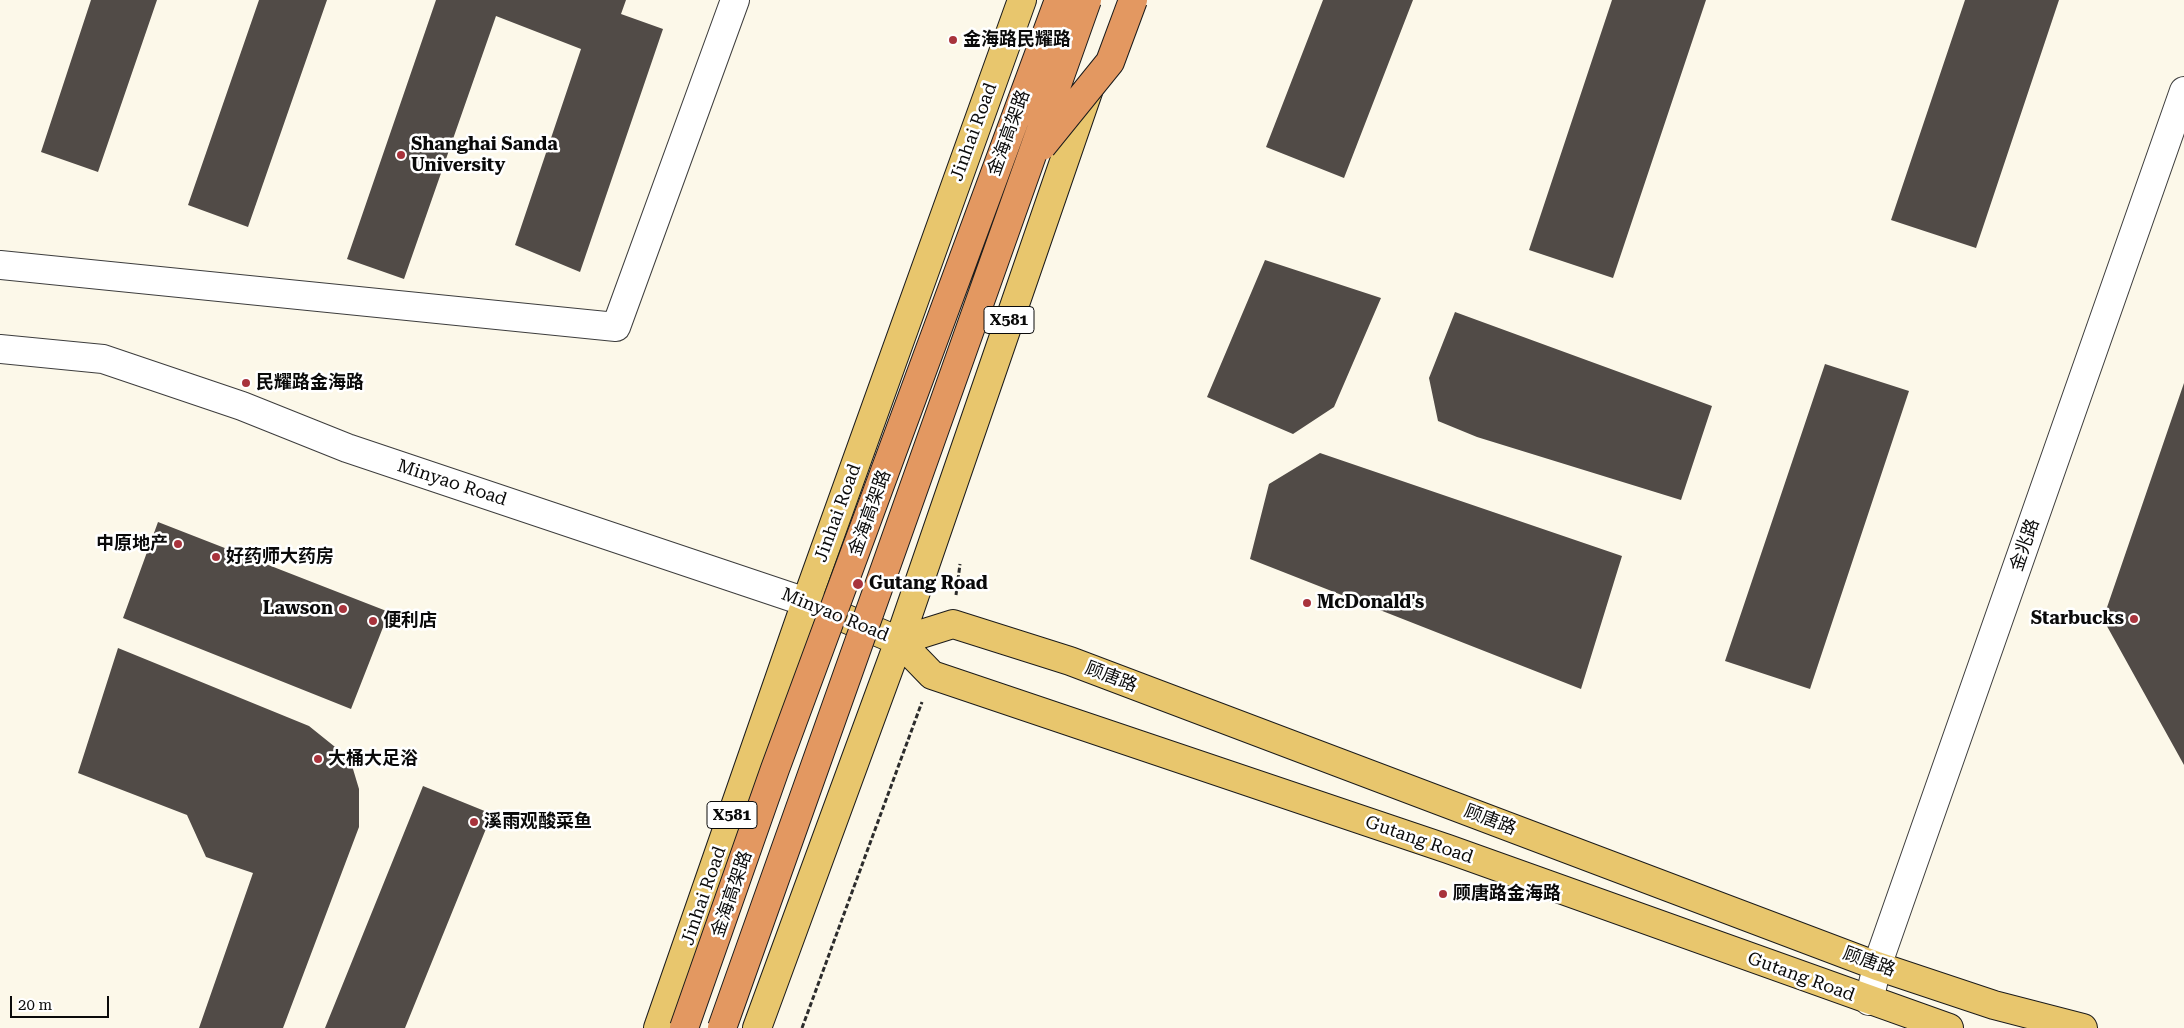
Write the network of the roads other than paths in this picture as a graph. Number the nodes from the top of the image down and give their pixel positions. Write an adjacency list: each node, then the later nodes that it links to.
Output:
1 (735, 0): 9 (street)
2 (1022, 0): 11 (main road, Jinhai Road / X581)
3 (1058, 0): 16 (highway, 金海高架路, bridge)
4 (1087, 0): 8 (highway, 金海高架路, bridge)
5 (1120, 0): 12 (main road, X581)
6 (1133, 0): 8 (highway, bridge)
7 (2184, 91): 13 (street, 金兆路)
8 (1029, 163): 17 (highway, 金海高架路, bridge)
9 (0, 265)
10 (0, 349): 11 (street, Minyao Road)
11 (806, 602): 12 (main road, Minyao Road); 15 (main road, Jinhai Road / X581)
12 (899, 641): 13 (main road, 顾唐路); 14 (main road, Gutang Road); 18 (main road, X581)
13 (1877, 966): 14 (street, 金兆路); 20 (main road, 顾唐路)
14 (1868, 1001): 19 (main road, Gutang Road)
15 (658, 1028)
16 (684, 1028)
17 (722, 1028)
18 (757, 1028)
19 (1949, 1028)
20 (2083, 1028)

